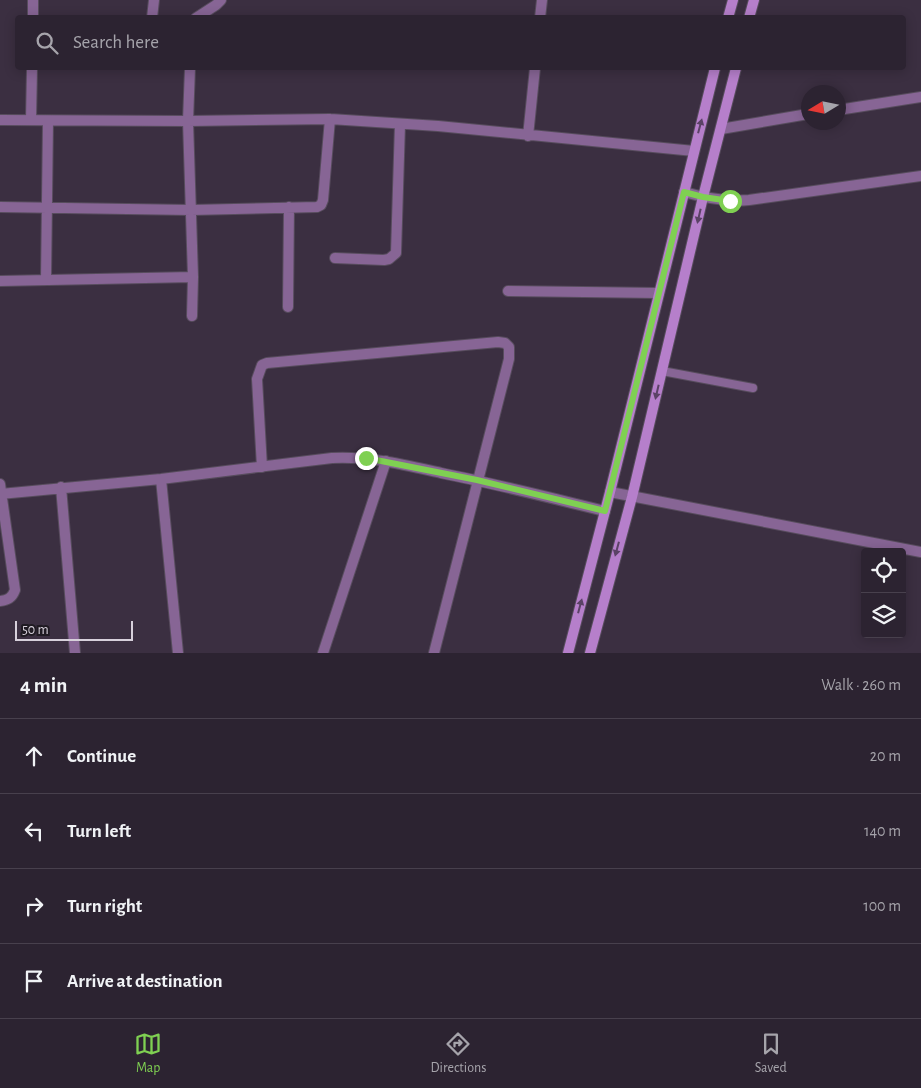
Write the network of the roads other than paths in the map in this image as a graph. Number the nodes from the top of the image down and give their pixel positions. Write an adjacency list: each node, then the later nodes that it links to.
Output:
1 (33, 0): 7 (street)
2 (154, 0): 8 (street)
3 (221, 0): 9 (street)
4 (542, 0): 10 (street)
5 (733, 0): 11 (main road)
6 (754, 0): 12 (main road)
7 (33, 15)
8 (152, 15)
9 (201, 15)
10 (540, 15)
11 (729, 15)
12 (750, 15)
13 (32, 70): 23 (street)
14 (190, 70): 25 (street)
15 (535, 70): 28 (street)
16 (714, 70): 29 (main road, one-way to 16)
17 (736, 70): 27 (main road)
18 (921, 97): 19 (street)
19 (846, 109)
20 (801, 115): 27 (street)
21 (330, 119): 25 (street); 26 (street); 35 (street)
22 (0, 120): 23 (street)
23 (31, 120): 24 (street)
24 (48, 121): 25 (street); 34 (street)
25 (188, 121): 36 (street)
26 (400, 124): 28 (street); 37 (street)
27 (721, 129): 32 (main road)
28 (528, 136): 29 (street)
29 (694, 151): 31 (main road)
30 (921, 176): 32 (street)
31 (684, 192): 32 (street); 42 (main road)
32 (703, 197): 45 (main road, one-way to 45)
33 (0, 207): 34 (street)
34 (46, 207): 36 (street); 39 (street)
35 (288, 208): 36 (street); 43 (street)
36 (191, 210): 38 (street)
37 (335, 258)
38 (193, 277): 39 (street); 44 (street)
39 (46, 280): 40 (street)
40 (0, 281)
41 (508, 291): 42 (street)
42 (659, 293): 53 (main road)
43 (288, 307)
44 (192, 316)
45 (662, 371): 46 (lane); 54 (main road, one-way to 54)
46 (753, 388)
47 (386, 461): 48 (street); 50 (street); 60 (street)
48 (262, 466): 49 (street); 50 (street)
49 (161, 479): 51 (street); 59 (street)
50 (477, 480): 55 (street); 61 (street)
51 (61, 487): 52 (street); 58 (street)
52 (1, 491): 57 (street)
53 (610, 492): 54 (street); 55 (main road)
54 (632, 497): 56 (street); 63 (main road, one-way to 63)
55 (605, 511): 62 (main road, one-way to 55)
56 (921, 552)
57 (0, 601)
58 (75, 653)
59 (178, 653)
60 (323, 653)
61 (434, 653)
62 (568, 653)
63 (590, 653)

